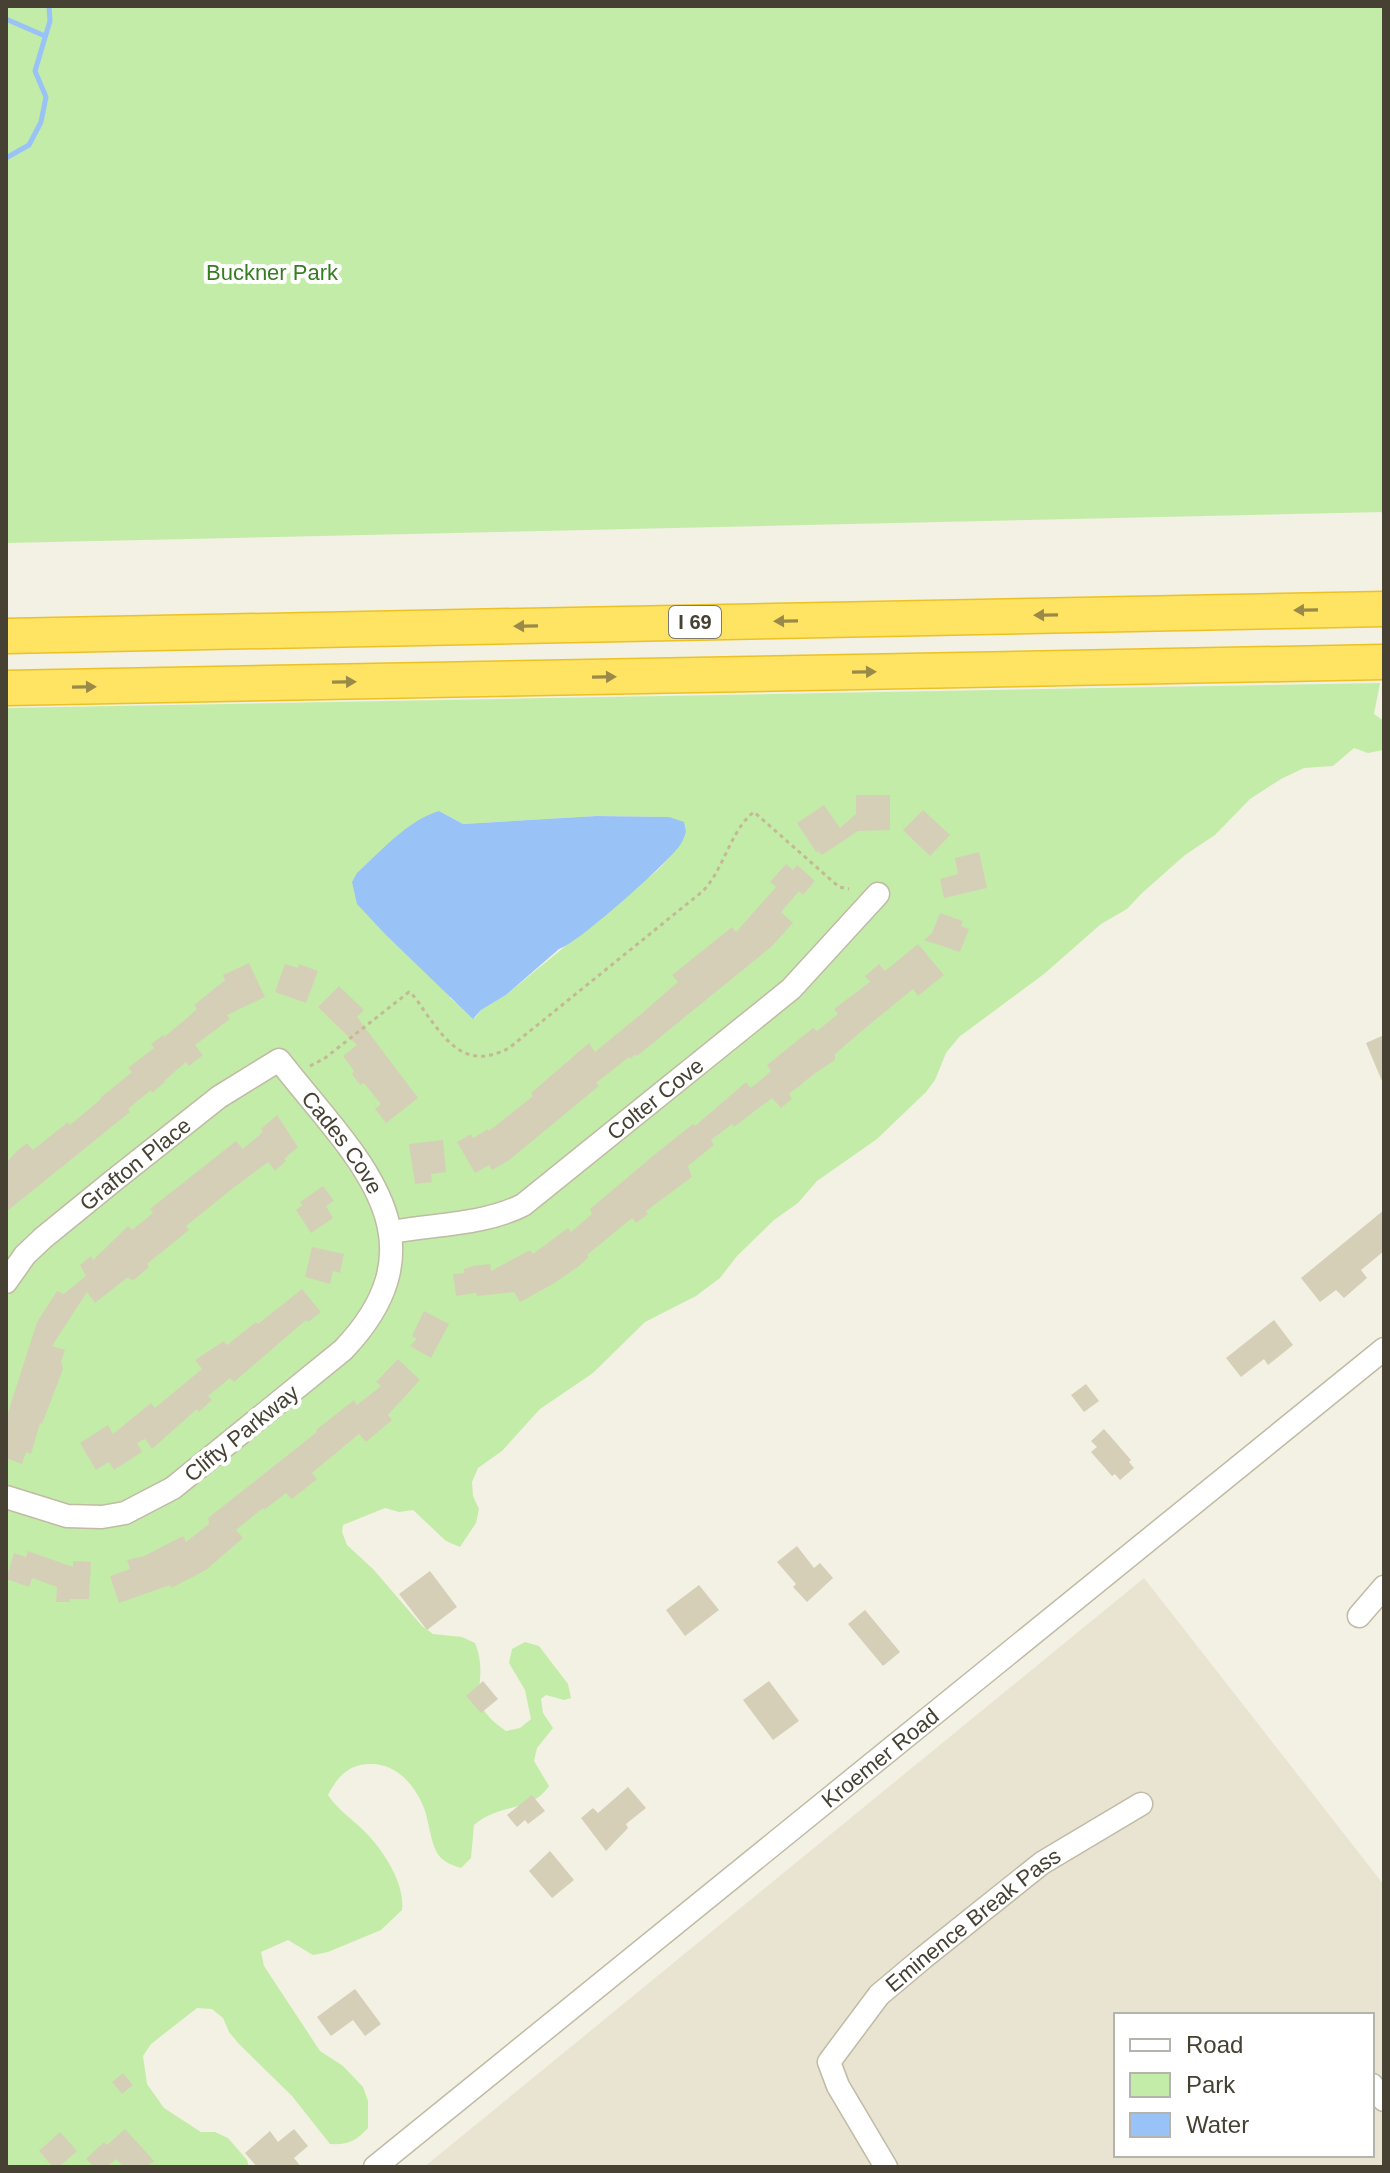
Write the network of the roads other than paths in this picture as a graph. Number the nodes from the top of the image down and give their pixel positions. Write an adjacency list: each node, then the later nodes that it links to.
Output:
1 (1384, 609): 2 (highway, I 69, one-way to 2)
2 (6, 636)
3 (1384, 662): 4 (highway, one-way to 3)
4 (6, 688)
5 (878, 894): 7 (street, Colter Cove)
6 (279, 1060): 7 (street, Cades Cove); 8 (street, Grafton Place)
7 (392, 1232): 10 (street, Clifty Parkway)
8 (6, 1282)
9 (1384, 1349): 14 (street, Kroemer Road)
10 (6, 1497)
11 (1384, 1587): 12 (street)
12 (1359, 1616)
13 (1141, 1804): 15 (street, Eminence Break Pass)
14 (375, 2167)
15 (886, 2167)

